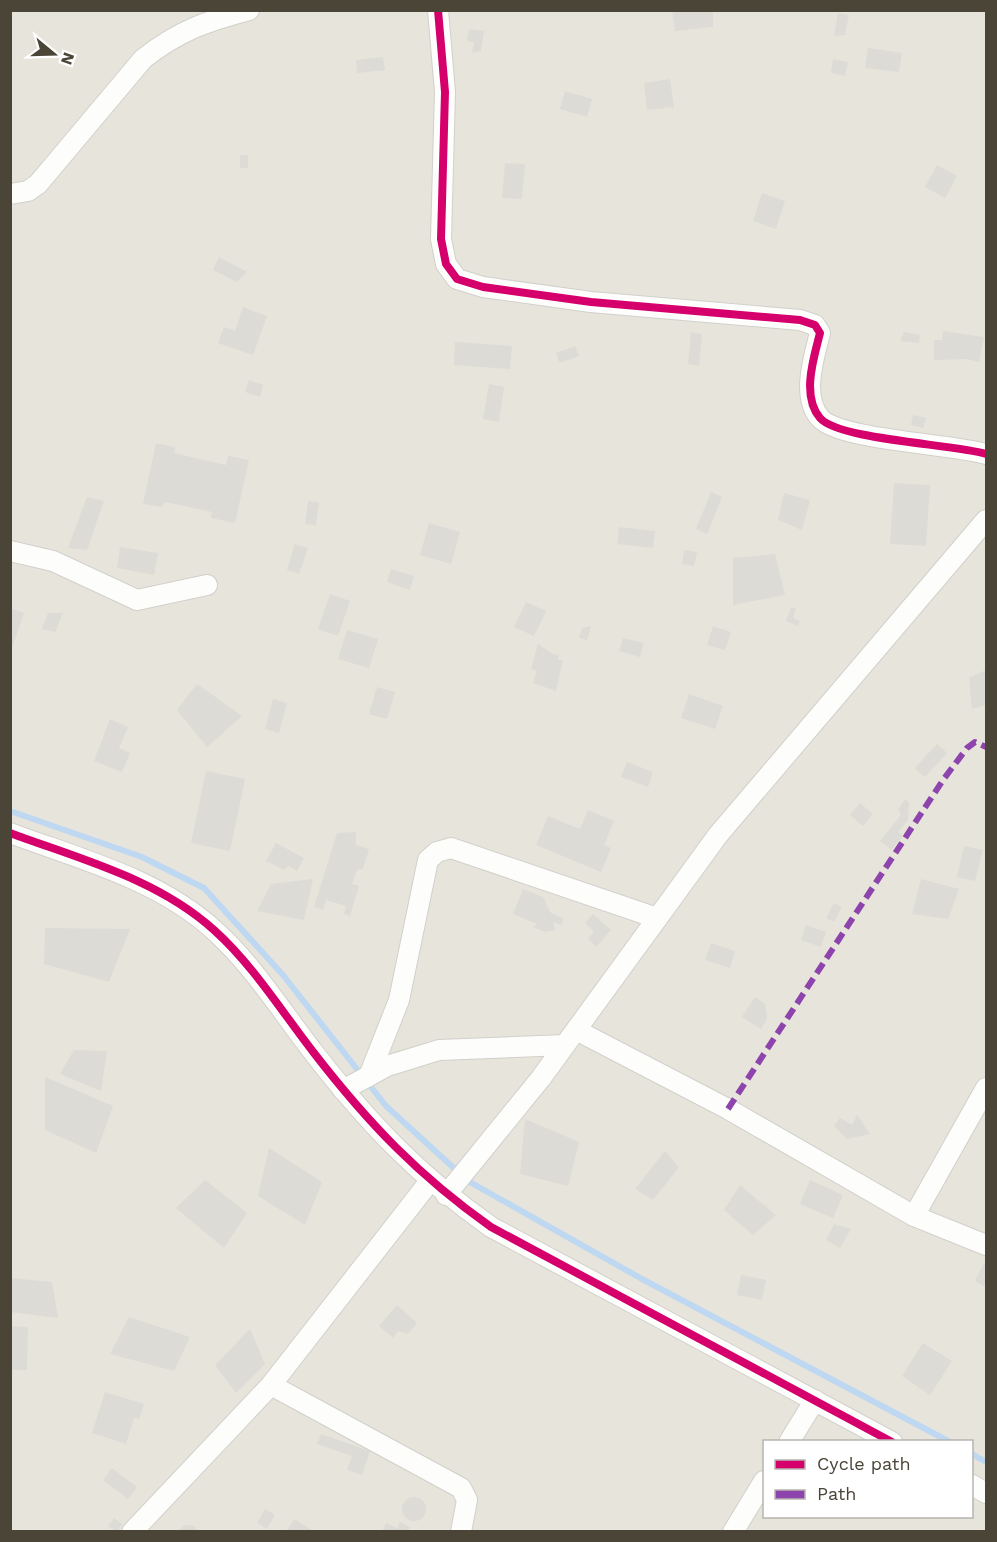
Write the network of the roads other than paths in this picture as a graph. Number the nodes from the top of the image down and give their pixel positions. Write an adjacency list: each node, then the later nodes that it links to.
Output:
1 (249, 10): 3 (street)
2 (438, 10): 4 (street)
3 (10, 194)
4 (987, 454)
5 (987, 520): 9 (street)
6 (10, 551): 7 (street)
7 (207, 585)
8 (10, 833): 13 (street)
9 (657, 918): 10 (street); 11 (street)
10 (571, 1037): 11 (street); 15 (street); 16 (street)
11 (369, 1076): 13 (street)
12 (987, 1088): 16 (street)
13 (343, 1090): 14 (street)
14 (430, 1181): 15 (street); 18 (street)
15 (446, 1195): 19 (street)
16 (914, 1216): 17 (street)
17 (987, 1245)
18 (271, 1385): 25 (street); 26 (street)
19 (815, 1400): 20 (street); 21 (street)
20 (790, 1440)
21 (888, 1440)
22 (763, 1485): 27 (street)
23 (973, 1486): 24 (street)
24 (987, 1493)
25 (132, 1532)
26 (461, 1532)
27 (733, 1532)

